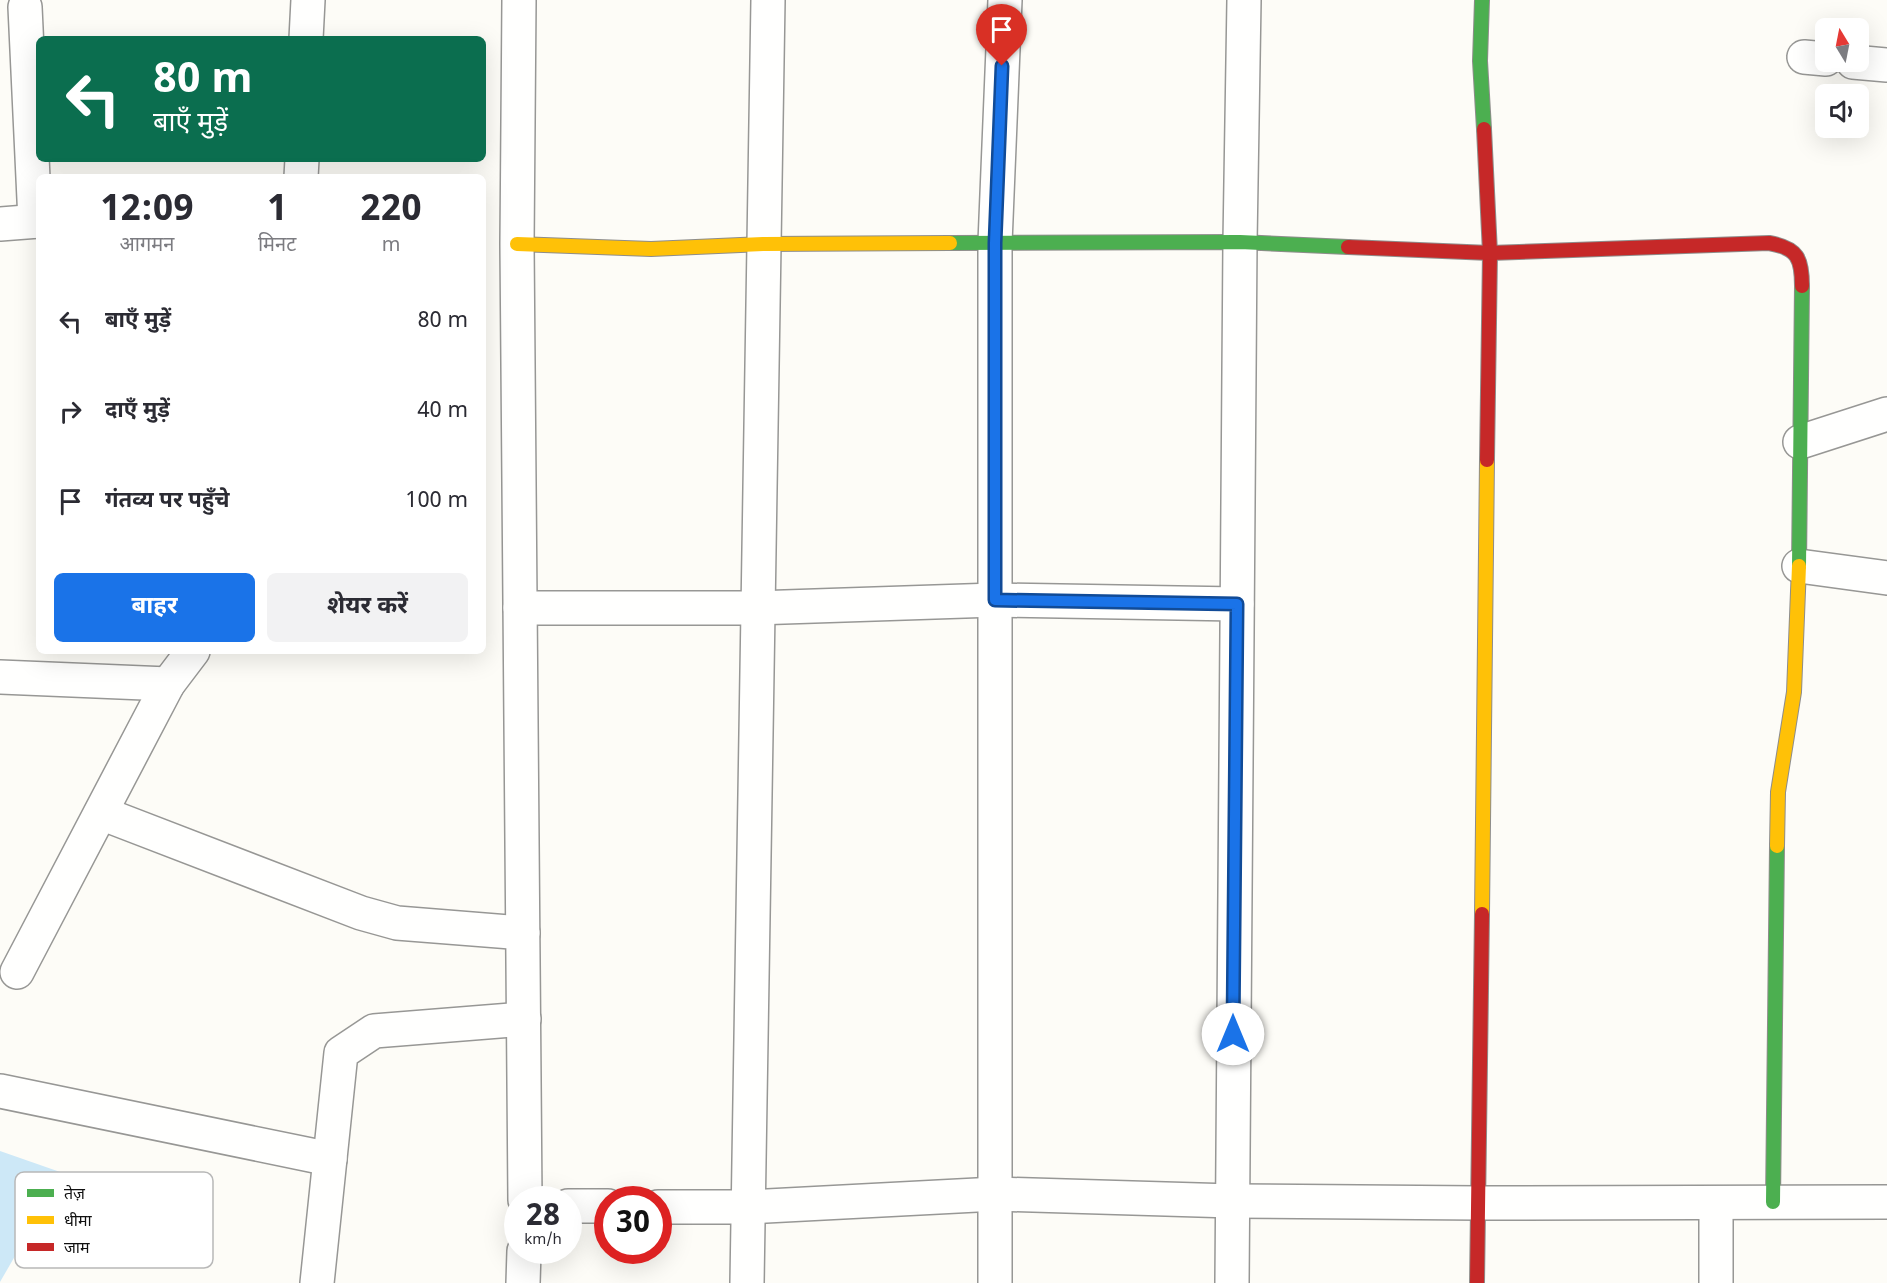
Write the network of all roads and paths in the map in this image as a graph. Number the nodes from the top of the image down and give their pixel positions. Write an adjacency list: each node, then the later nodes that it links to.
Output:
1 (308, 0): 8 (street)
2 (519, 0): 16 (street)
3 (768, 0): 17 (street)
4 (1005, 0): 15 (street)
5 (1244, 0): 14 (street)
6 (1482, 0): 18 (street)
7 (25, 7): 11 (street)
8 (306, 36)
9 (1869, 63): 10 (street)
10 (1887, 65)
11 (36, 203)
12 (36, 221): 13 (street)
13 (0, 224)
14 (1240, 242): 15 (street); 18 (street); 24 (street)
15 (995, 243): 17 (street); 23 (street)
16 (517, 244): 17 (street); 25 (street)
17 (763, 244): 26 (street)
18 (1490, 254): 20 (street); 41 (street)
19 (1887, 414): 20 (street)
20 (1800, 442): 21 (street)
21 (1799, 566): 22 (street); 39 (street)
22 (1887, 578)
23 (995, 600): 24 (street); 26 (street); 37 (street)
24 (1237, 604): 38 (street)
25 (520, 608): 26 (street); 31 (street)
26 (757, 608): 44 (street)
27 (191, 654): 29 (street)
28 (0, 677): 29 (street)
29 (168, 684): 30 (street)
30 (101, 813): 31 (street); 32 (street)
31 (523, 933): 33 (street)
32 (17, 972)
33 (524, 1019): 35 (street); 36 (street)
34 (0, 1091): 35 (street)
35 (330, 1159): 46 (street)
36 (525, 1186)
37 (996, 1194): 38 (street); 44 (street); 49 (street)
38 (1232, 1201): 41 (street); 50 (street)
39 (1773, 1202): 40 (street); 42 (street)
40 (1887, 1202)
41 (1478, 1203): 42 (street); 51 (street)
42 (1716, 1203): 52 (street)
43 (672, 1207): 44 (street)
44 (747, 1207): 48 (street)
45 (524, 1264): 47 (street)
46 (317, 1283)
47 (523, 1283)
48 (747, 1283)
49 (995, 1283)
50 (1232, 1283)
51 (1477, 1283)
52 (1716, 1283)

